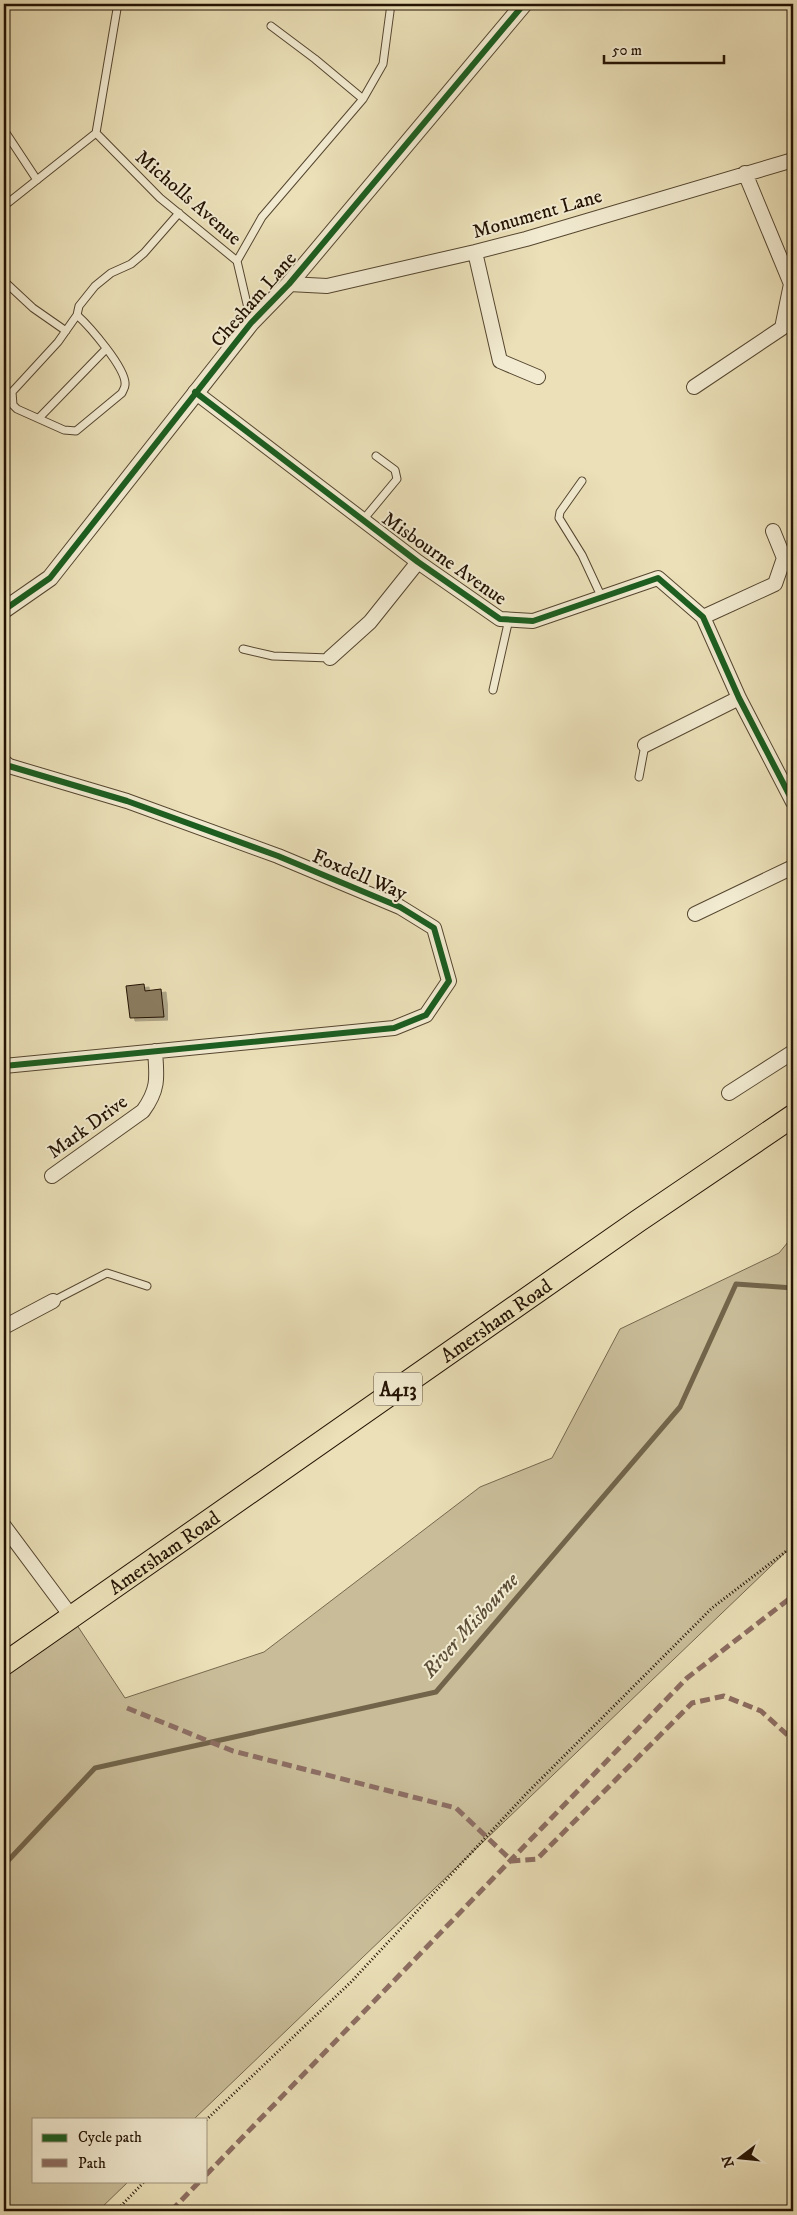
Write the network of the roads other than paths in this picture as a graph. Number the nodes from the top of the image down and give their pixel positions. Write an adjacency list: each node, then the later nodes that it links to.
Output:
1 (391, 4): 5 (lane)
2 (524, 4): 16 (street, Chesham Lane)
3 (117, 8): 7 (lane)
4 (271, 26): 5 (lane)
5 (363, 99): 14 (lane)
6 (4, 130): 10 (lane)
7 (96, 133): 10 (lane); 12 (lane, Micholls Avenue)
8 (793, 160): 9 (street, Monument Lane)
9 (745, 173): 13 (street, Monument Lane); 22 (street)
10 (37, 180): 11 (lane)
11 (4, 206)
12 (179, 213): 14 (lane, Micholls Avenue); 17 (lane)
13 (474, 252): 16 (street, Monument Lane); 21 (street)
14 (237, 261): 18 (lane, Micholls Avenue)
15 (4, 281): 19 (lane)
16 (289, 284): 18 (street, Chesham Lane)
17 (77, 315): 19 (lane); 20 (lane)
18 (251, 324): 23 (street, Chesham Lane)
19 (66, 331): 24 (lane)
20 (106, 349): 24 (lane); 24 (lane)
21 (538, 377)
22 (694, 387)
23 (195, 392): 27 (street, Misbourne Avenue); 31 (street, Chesham Lane)
24 (39, 418)
25 (376, 456): 27 (lane)
26 (582, 480): 30 (lane)
27 (363, 520): 29 (street, Misbourne Avenue)
28 (773, 531): 32 (street)
29 (418, 562): 33 (street, Misbourne Avenue); 35 (street)
30 (602, 598): 32 (street, Misbourne Avenue); 33 (street, Misbourne Avenue)
31 (4, 610)
32 (703, 617): 37 (street, Misbourne Avenue)
33 (509, 619): 36 (lane)
34 (243, 649): 35 (lane)
35 (330, 658)
36 (493, 690)
37 (739, 698): 38 (street); 40 (street, Misbourne Avenue)
38 (645, 745): 41 (lane)
39 (4, 762): 45 (street, Foxdell Way)
40 (788, 777): 42 (street, Misbourne Avenue)
41 (638, 778)
42 (793, 802)
43 (793, 867): 44 (street)
44 (695, 914)
45 (155, 1051): 47 (street, Foxdell Way); 50 (street, Mark Drive)
46 (793, 1052): 48 (street)
47 (4, 1066)
48 (729, 1094)
49 (793, 1116): 55 (highway, Amersham Road / A413)
50 (52, 1176)
51 (147, 1286): 52 (lane)
52 (53, 1301): 53 (street)
53 (4, 1328)
54 (4, 1526): 55 (street)
55 (71, 1616): 56 (highway, Amersham Road / A413)
56 (4, 1664)

